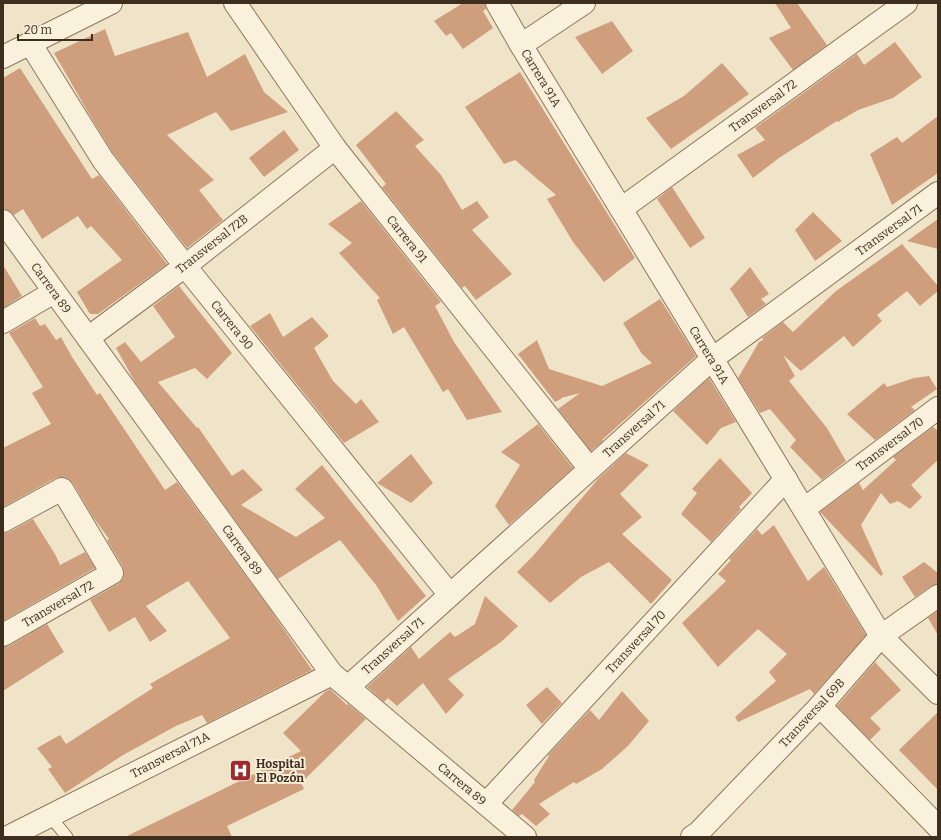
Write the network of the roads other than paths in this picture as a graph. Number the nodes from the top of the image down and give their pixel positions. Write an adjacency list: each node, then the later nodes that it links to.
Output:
1 (111, 3): 6 (street)
2 (235, 3): 9 (street, Carrera 91)
3 (498, 3): 7 (street, Carrera 91A)
4 (584, 3): 7 (street)
5 (906, 3): 11 (street, Transversal 72)
6 (30, 43): 8 (street); 13 (street, Carrera 90)
7 (521, 45): 11 (street, Carrera 91A)
8 (3, 57)
9 (334, 148): 13 (street, Transversal 72B); 19 (street, Carrera 91)
10 (938, 193): 17 (street, Transversal 71)
11 (621, 209): 17 (street, Carrera 91A)
12 (3, 221): 14 (street, Carrera 89)
13 (185, 266): 16 (street, Transversal 72B); 23 (street, Carrera 90)
14 (54, 292): 15 (street); 16 (street, Carrera 89)
15 (3, 322)
16 (88, 338): 27 (street, Carrera 89)
17 (712, 359): 19 (street, Transversal 71); 20 (street, Carrera 91A)
18 (938, 408): 21 (street, Transversal 70)
19 (590, 469): 23 (street, Transversal 71)
20 (786, 480): 21 (street, Carrera 91A); 30 (street, Transversal 70)
21 (804, 509): 26 (street, Carrera 91A)
22 (3, 521): 25 (street, Transversal 72)
23 (450, 595): 27 (street, Transversal 71)
24 (938, 596): 26 (street, Transversal 69B)
25 (3, 635)
26 (881, 636): 28 (street, Carrera 91A); 29 (street, Transversal 69B)
27 (340, 680): 30 (street, Carrera 89); 31 (street, Transversal 71A)
28 (938, 693)
29 (820, 706): 32 (street); 33 (street, Transversal 69B)
30 (486, 804): 36 (street, Carrera 89)
31 (50, 816): 34 (street, Transversal 71A); 35 (lane)
32 (938, 827)
33 (698, 836)
34 (8, 837)
35 (67, 837)
36 (525, 837)

